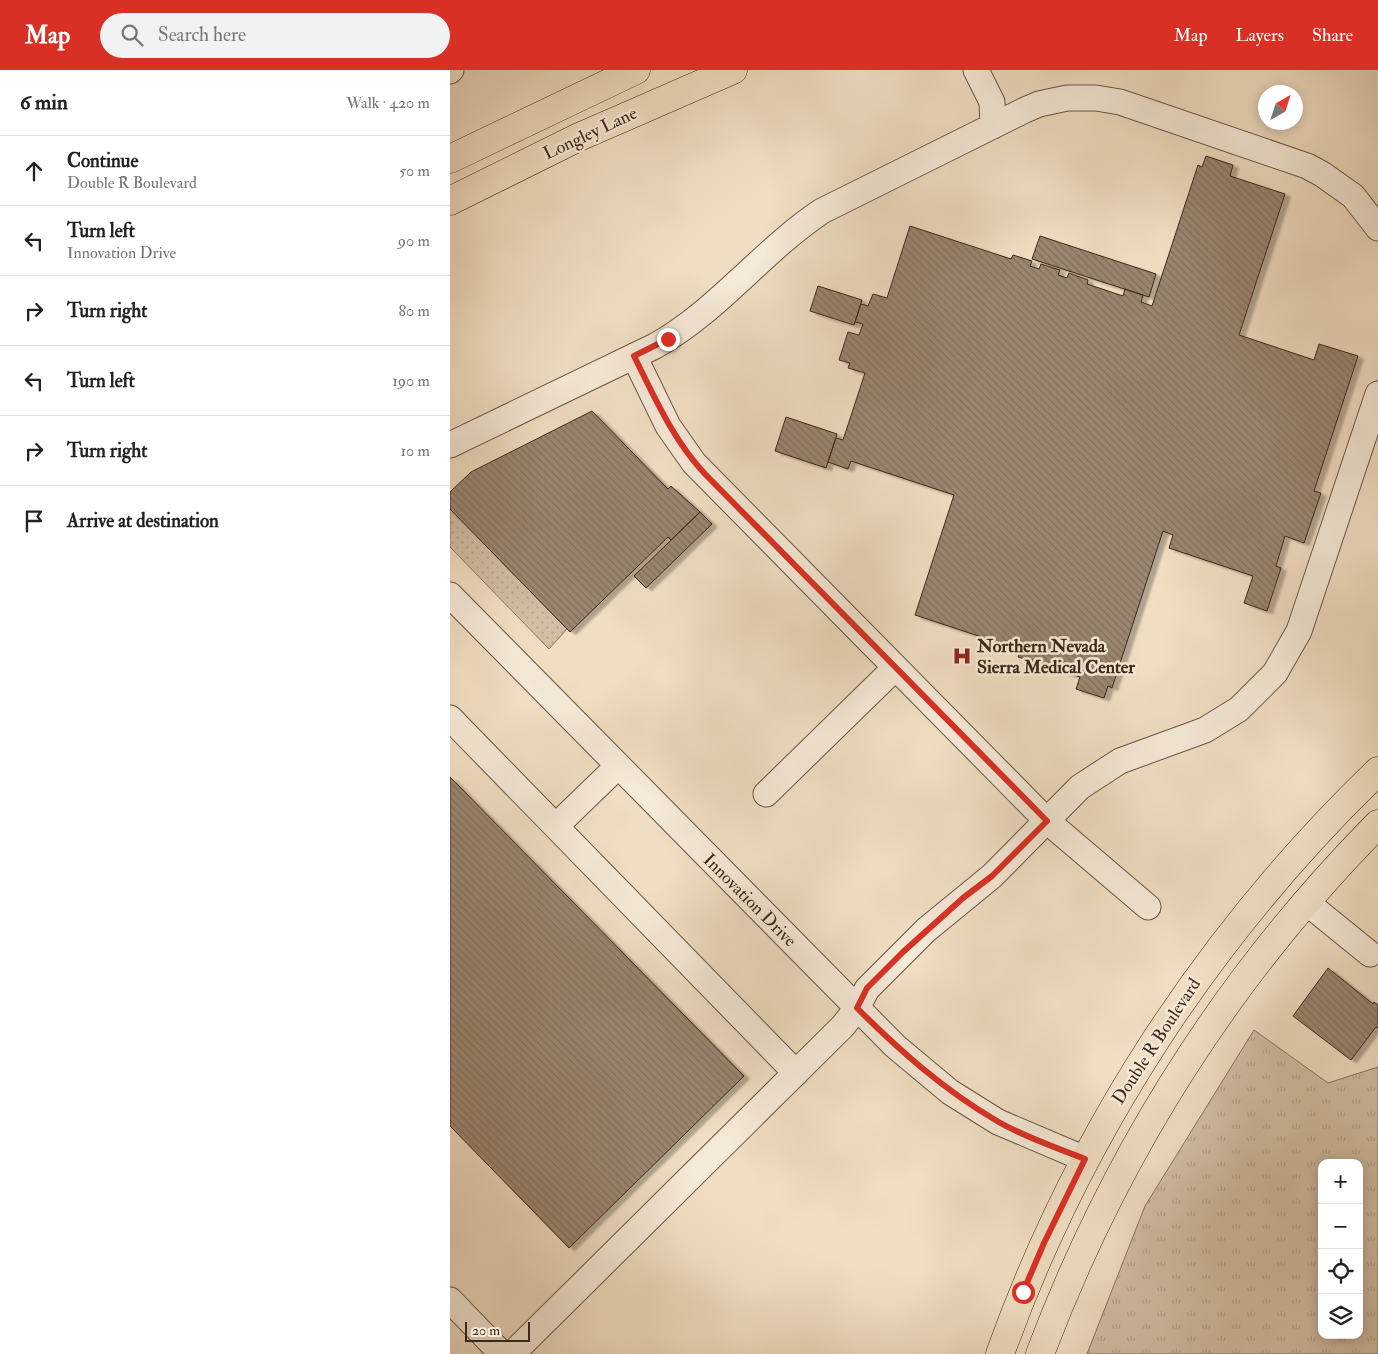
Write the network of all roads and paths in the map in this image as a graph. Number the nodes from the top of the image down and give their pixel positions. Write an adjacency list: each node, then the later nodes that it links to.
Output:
1 (636, 70): 5 (main road, Longley Lane)
2 (733, 70): 6 (main road, Longley Lane)
3 (976, 70): 4 (street)
4 (993, 126): 7 (street); 8 (street)
5 (450, 159)
6 (450, 201)
7 (1378, 228)
8 (634, 356): 10 (street); 13 (street)
9 (1378, 394): 11 (street)
10 (450, 445)
11 (1369, 453): 18 (street)
12 (450, 595): 15 (street, Innovation Drive)
13 (895, 668): 17 (street); 18 (street)
14 (450, 718): 20 (street)
15 (618, 766): 20 (street); 24 (street, Innovation Drive)
16 (1378, 771): 26 (main road, Double R Boulevard)
17 (766, 794)
18 (1047, 821): 22 (street); 24 (street)
19 (1378, 824): 21 (main road, Double R Boulevard)
20 (556, 826): 25 (street)
21 (1306, 902): 23 (street); 31 (main road, Double R Boulevard)
22 (1148, 907)
23 (1370, 954)
24 (857, 1008): 25 (street); 26 (street, Innovation Drive)
25 (796, 1073): 29 (street)
26 (1085, 1159): 30 (main road, Double R Boulevard)
27 (450, 1300): 28 (street)
28 (502, 1354)
29 (512, 1354)
30 (1000, 1354)
31 (1040, 1354)

